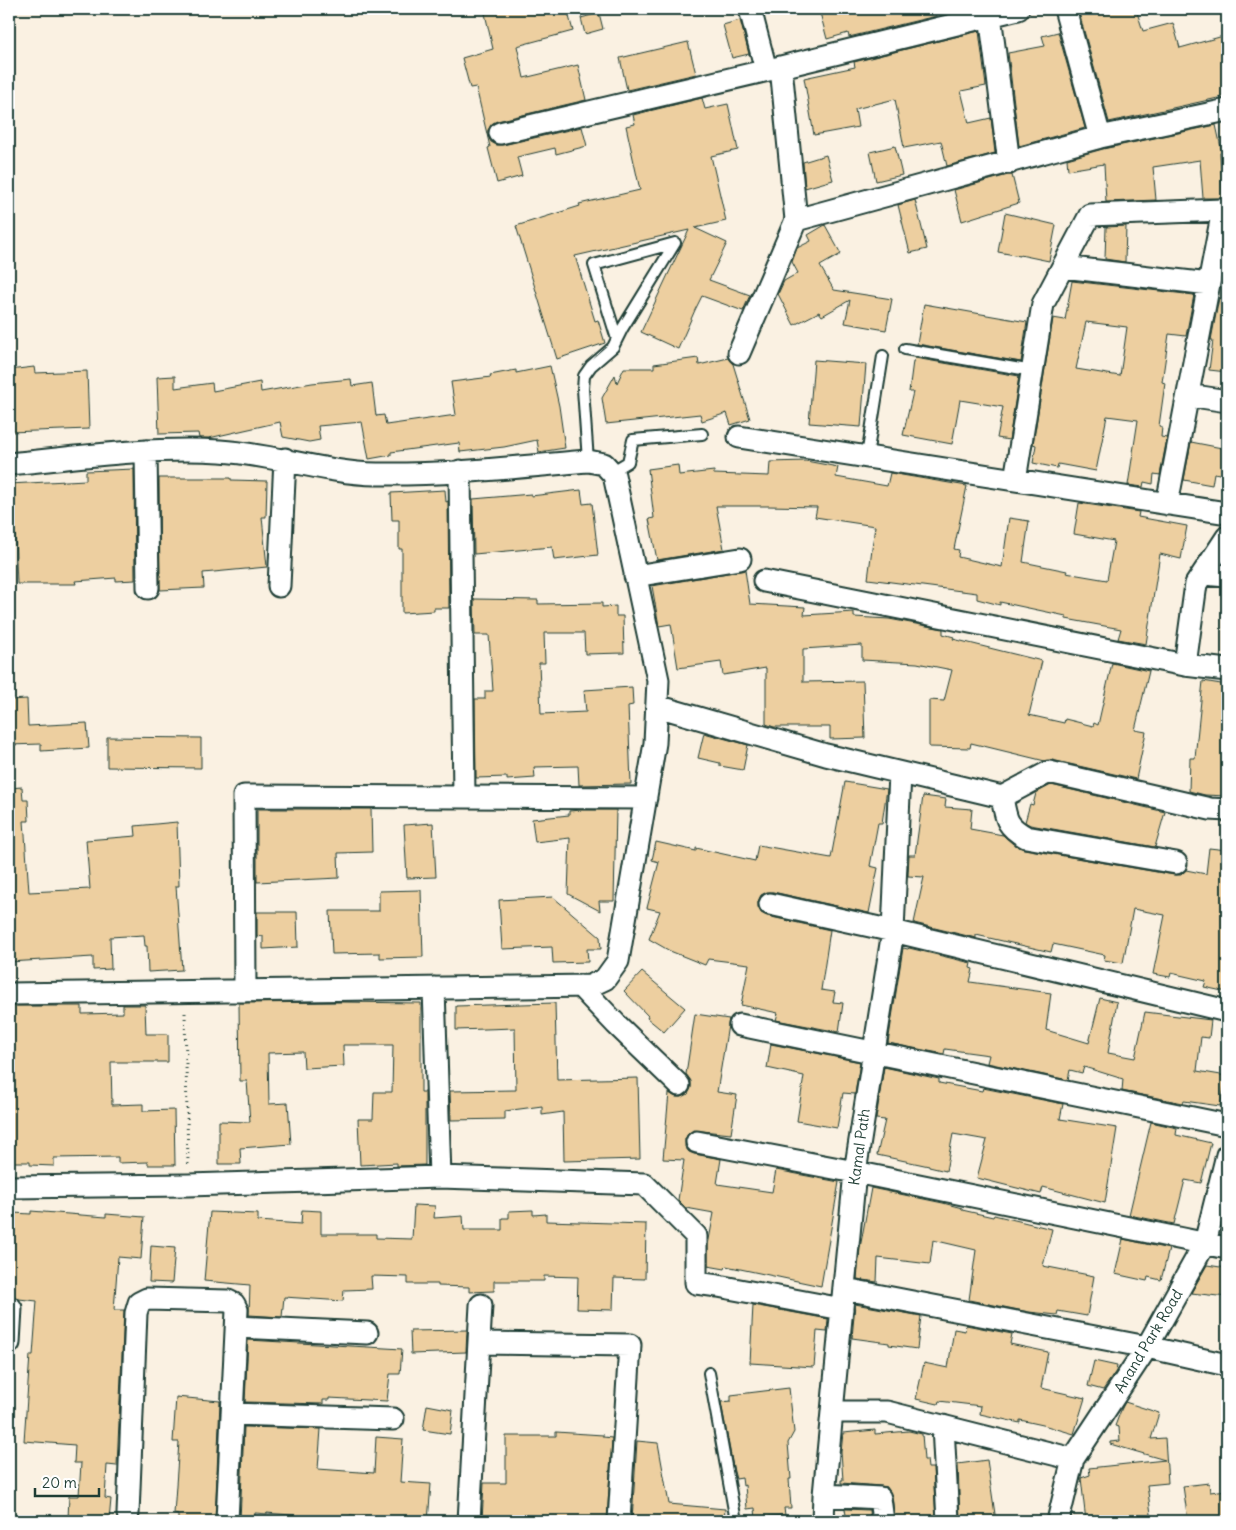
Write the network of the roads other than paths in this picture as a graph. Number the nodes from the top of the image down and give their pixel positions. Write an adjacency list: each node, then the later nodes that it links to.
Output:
1 (750, 9): 6 (street)
2 (1018, 9): 4 (street)
3 (1065, 9): 9 (street)
4 (990, 16): 5 (street); 10 (street)
5 (947, 17): 6 (street)
6 (774, 69): 8 (street); 12 (street)
7 (1227, 110): 9 (street)
8 (500, 133)
9 (1100, 137): 10 (street)
10 (1009, 163): 12 (street)
11 (1225, 210): 13 (street); 14 (street)
12 (796, 220): 17 (street)
13 (1063, 267): 14 (street); 19 (street)
14 (1209, 284): 20 (street)
15 (617, 339): 15 (lane); 27 (lane)
16 (905, 349): 19 (lane)
17 (739, 353)
18 (884, 356): 25 (lane)
19 (1033, 371): 31 (street)
20 (1188, 394): 21 (street); 32 (street)
21 (1227, 401)
22 (702, 434): 30 (lane)
23 (739, 437): 25 (street)
24 (146, 451): 26 (street); 28 (street); 41 (street)
25 (867, 456): 31 (street)
26 (285, 459): 29 (street); 40 (street)
27 (588, 461): 29 (street); 30 (street)
28 (9, 464)
29 (460, 471): 46 (street)
30 (610, 472): 37 (street)
31 (1015, 480): 32 (street)
32 (1167, 504): 33 (street)
33 (1227, 513)
34 (1227, 537): 36 (street)
35 (740, 559): 37 (street)
36 (1203, 574): 38 (street); 42 (street)
37 (636, 576): 44 (street)
38 (1227, 576)
39 (764, 581): 42 (street)
40 (278, 586)
41 (148, 588)
42 (1185, 665): 43 (street)
43 (1227, 670)
44 (657, 706): 45 (street); 48 (street)
45 (900, 774): 47 (street); 52 (street, Kamal Path)
46 (464, 797): 48 (street); 55 (street)
47 (1002, 797): 49 (street); 50 (street)
48 (646, 798): 53 (street)
49 (1227, 810)
50 (1176, 863)
51 (770, 904): 52 (street)
52 (892, 931): 57 (street); 59 (street, Kamal Path)
53 (580, 986): 54 (street); 60 (street)
54 (434, 988): 55 (street); 65 (street)
55 (245, 991): 56 (street)
56 (9, 994)
57 (1227, 1011)
58 (740, 1025): 59 (street)
59 (874, 1052): 61 (street); 64 (street, Kamal Path)
60 (679, 1085)
61 (1227, 1125)
62 (697, 1142): 64 (street)
63 (1227, 1155): 67 (street, Anand Park Road)
64 (855, 1172): 67 (street); 69 (street, Kamal Path)
65 (440, 1177): 66 (street); 69 (street)
66 (9, 1187)
67 (1205, 1243): 68 (street); 76 (street, Anand Park Road)
68 (1227, 1248)
69 (843, 1299): 76 (street); 79 (street, Kamal Path)
70 (481, 1304): 75 (street)
71 (11, 1308): 74 (street)
72 (237, 1327): 73 (street); 80 (street); 85 (street)
73 (367, 1332)
74 (9, 1343)
75 (479, 1343): 87 (street); 88 (street)
76 (1147, 1347): 77 (street); 83 (street, Anand Park Road)
77 (1227, 1365)
78 (709, 1373): 89 (lane)
79 (832, 1412): 82 (street); 84 (street, Kamal Path)
80 (232, 1414): 81 (street); 86 (street)
81 (393, 1419)
82 (942, 1426): 83 (street); 92 (street)
83 (1072, 1459): 93 (street, Anand Park Road)
84 (824, 1495): 90 (street, Kamal Path); 91 (street)
85 (128, 1514)
86 (227, 1521)
87 (470, 1521)
88 (618, 1521)
89 (736, 1521)
90 (824, 1521)
91 (883, 1521)
92 (948, 1521)
93 (1058, 1521)

